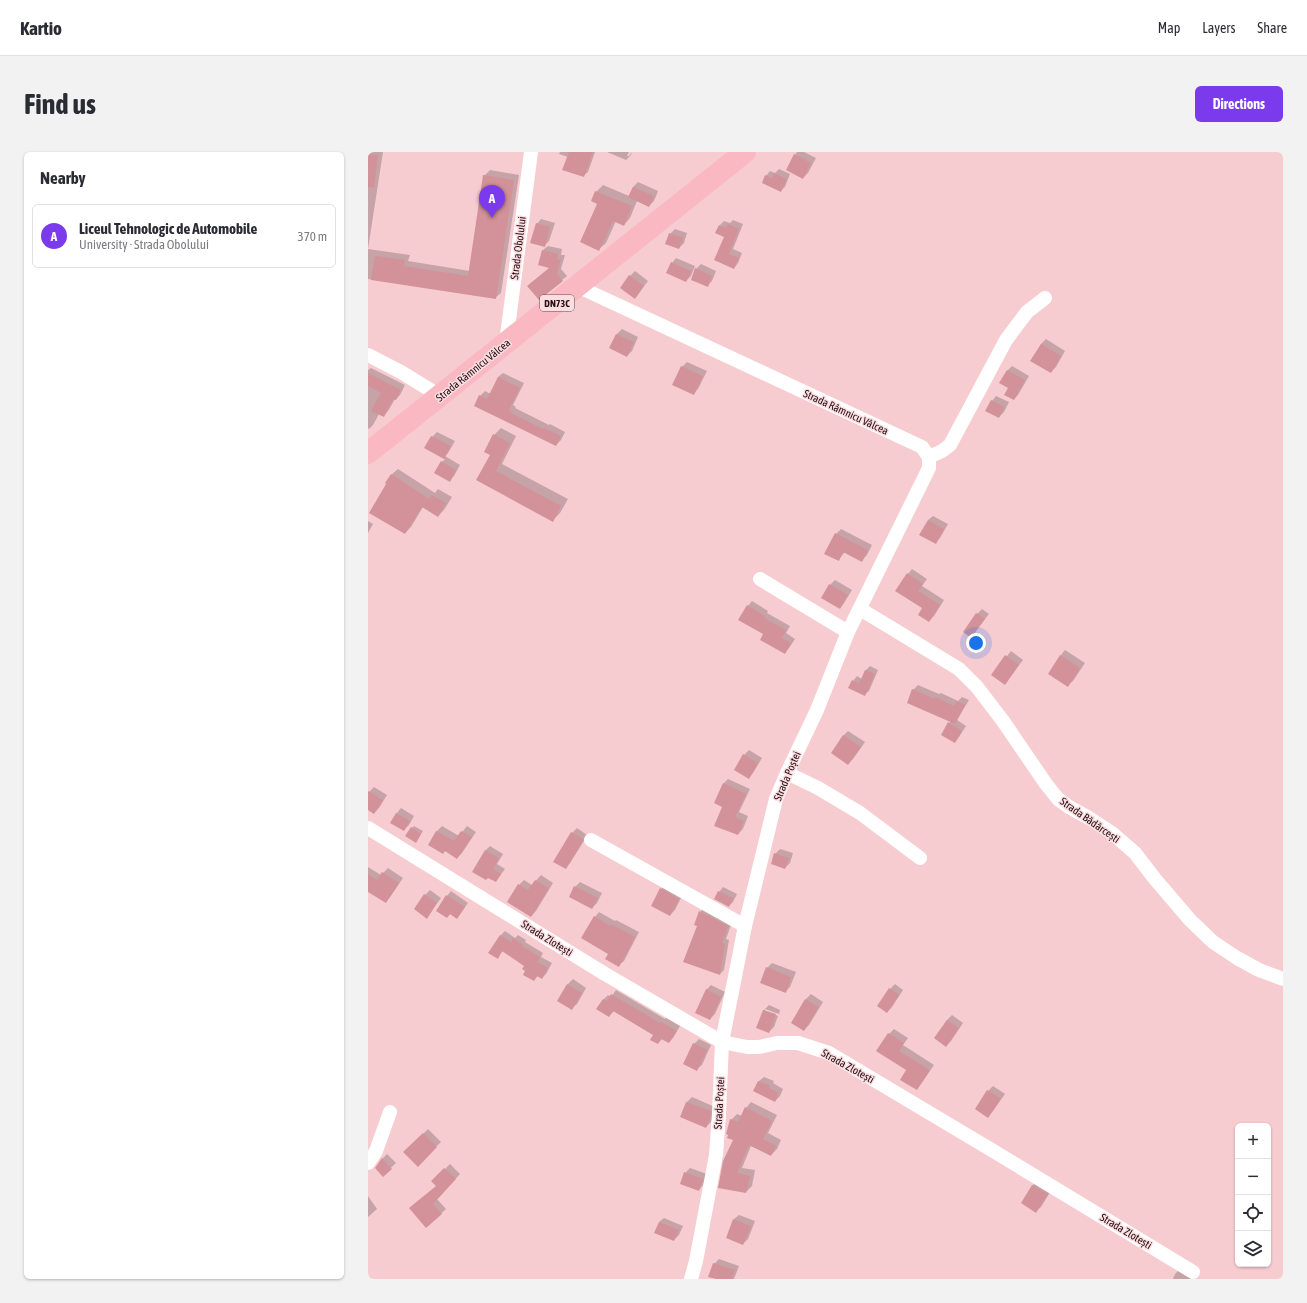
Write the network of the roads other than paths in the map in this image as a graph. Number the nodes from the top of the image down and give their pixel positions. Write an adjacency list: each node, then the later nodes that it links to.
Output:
1 (531, 152): 5 (street, Strada Obolului)
2 (745, 152): 3 (main road, Strada Râmnicu Vâlcea / DN73C)
3 (577, 286): 5 (main road, Strada Râmnicu Vâlcea / DN73C); 9 (street, Strada Râmnicu Vâlcea)
4 (1045, 298): 9 (street)
5 (506, 343): 7 (main road, Strada Râmnicu Vâlcea / DN73C)
6 (368, 355): 7 (street)
7 (440, 396): 8 (main road, Strada Râmnicu Vâlcea / DN73C)
8 (368, 453)
9 (929, 458): 11 (street, Strada Poștei)
10 (760, 579): 12 (street)
11 (860, 609): 12 (street, Strada Poștei); 18 (street, Strada Bădărcești)
12 (848, 632): 13 (street, Strada Poștei)
13 (787, 773): 16 (street); 17 (street, Strada Poștei)
14 (368, 828): 19 (street, Strada Zlotești)
15 (591, 840): 17 (street)
16 (920, 858)
17 (745, 926): 19 (street, Strada Poștei)
18 (1281, 980)
19 (722, 1042): 22 (street, Strada Zlotești); 23 (street, Strada Poștei)
20 (390, 1112): 21 (street)
21 (368, 1163)
22 (1193, 1272)
23 (691, 1279)

